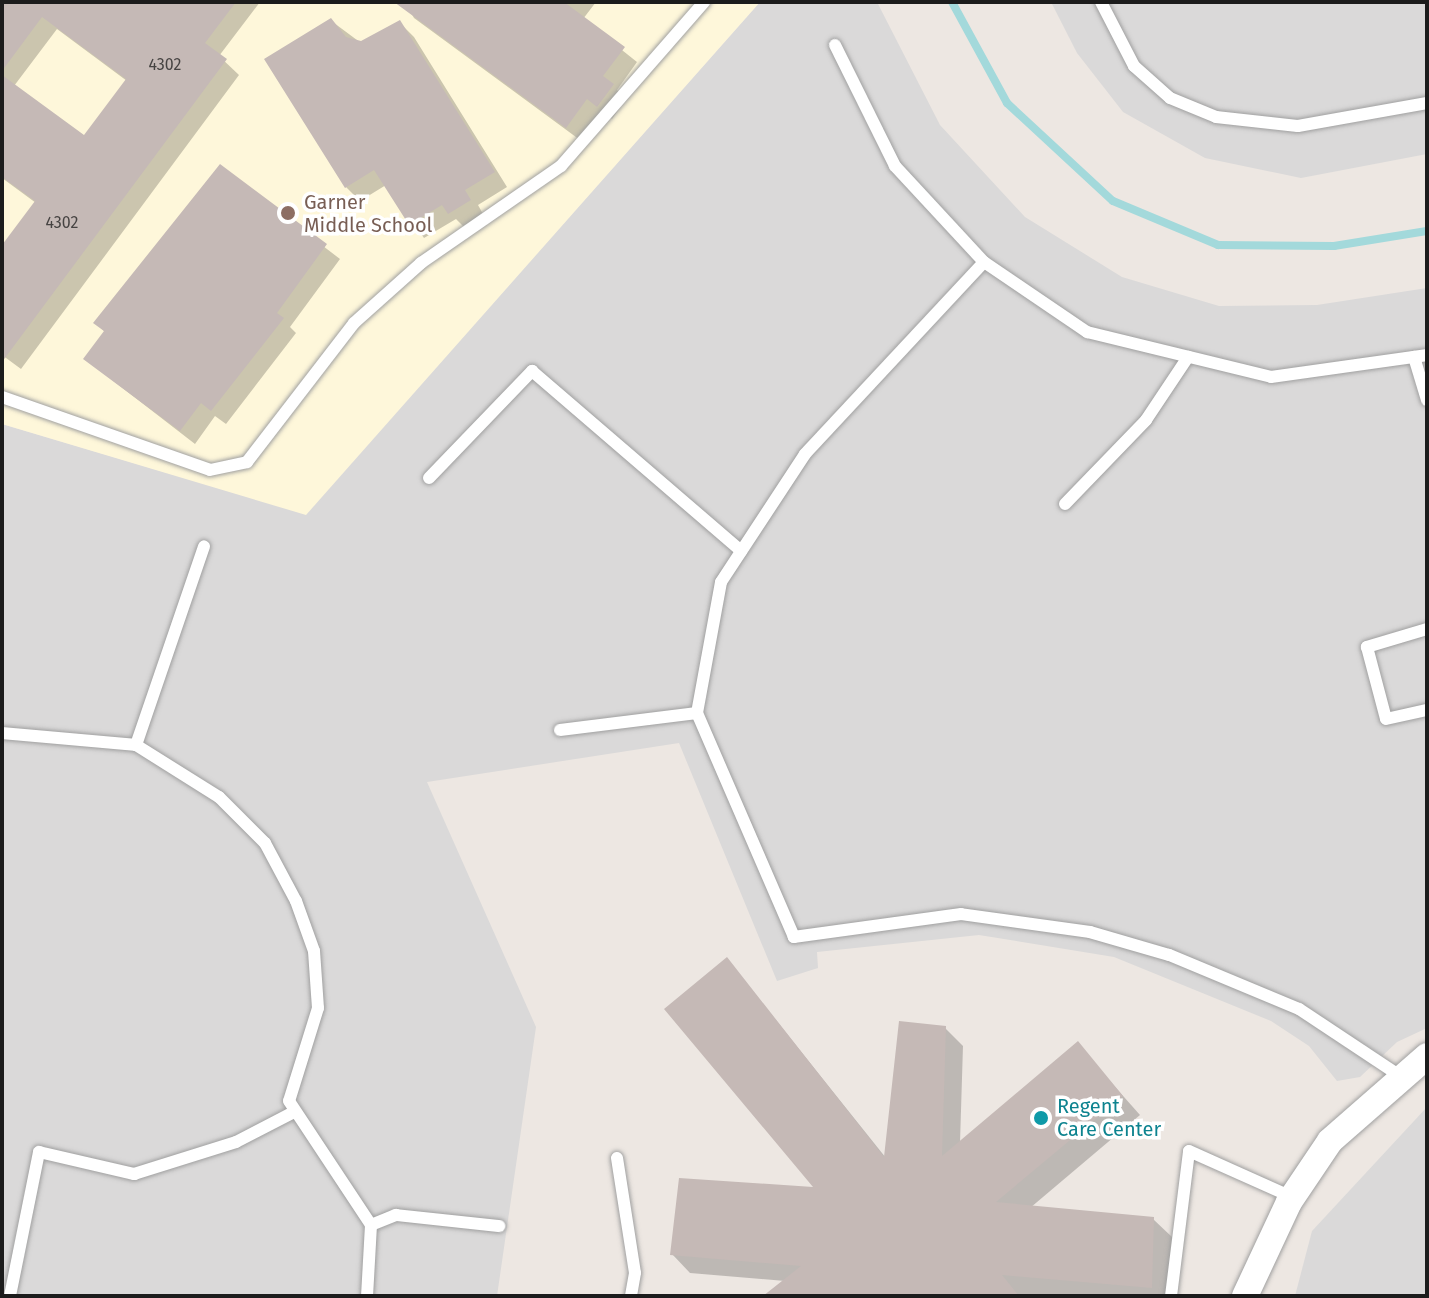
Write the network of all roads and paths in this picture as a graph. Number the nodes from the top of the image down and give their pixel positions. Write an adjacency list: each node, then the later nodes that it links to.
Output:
1 (704, 2): 8 (lane)
2 (1101, 2): 4 (lane)
3 (835, 45): 5 (lane)
4 (1427, 103)
5 (984, 262): 7 (lane); 13 (lane)
6 (1421, 356): 7 (lane); 9 (lane)
7 (1188, 357): 11 (lane)
8 (2, 397)
9 (1427, 400)
10 (429, 478): 13 (lane)
11 (1065, 504)
12 (204, 546): 19 (lane)
13 (741, 551): 16 (lane)
14 (1427, 629): 15 (lane)
15 (1427, 710)
16 (697, 713): 17 (lane); 21 (lane)
17 (560, 730)
18 (2, 733): 19 (lane)
19 (136, 745): 22 (lane)
20 (1427, 1056): 21 (street)
21 (1400, 1076): 24 (street)
22 (294, 1112): 25 (lane); 27 (lane)
23 (617, 1158): 29 (lane)
24 (1292, 1197): 30 (lane); 31 (street)
25 (371, 1225): 26 (lane); 28 (lane)
26 (499, 1226)
27 (10, 1296)
28 (367, 1296)
29 (631, 1296)
30 (1171, 1296)
31 (1245, 1296)

